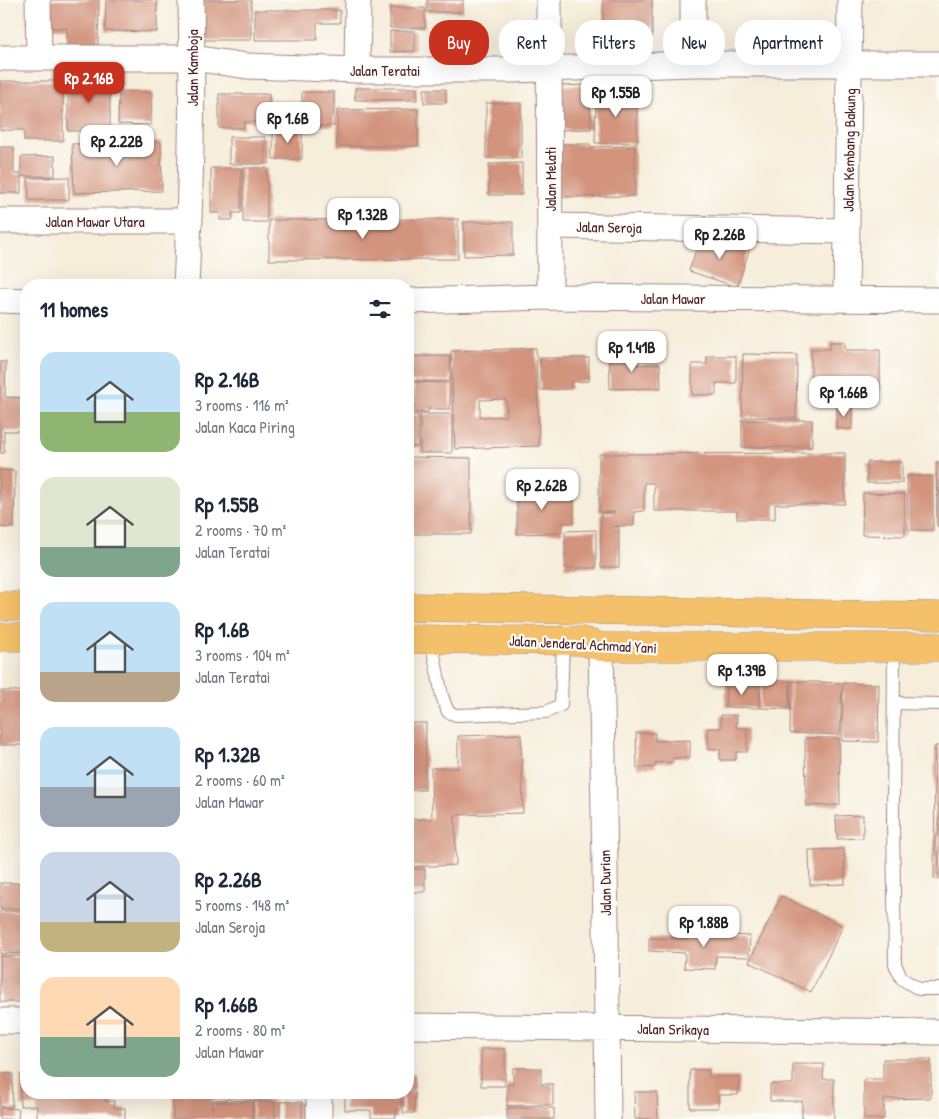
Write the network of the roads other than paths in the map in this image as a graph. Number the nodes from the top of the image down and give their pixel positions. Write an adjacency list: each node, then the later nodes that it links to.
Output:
1 (38, 0): 9 (street)
2 (191, 0): 10 (street, Jalan Kamboja)
3 (358, 0): 16 (street)
4 (550, 0): 15 (street, Jalan Melati)
5 (693, 0): 7 (street)
6 (850, 0): 12 (street, Jalan Kembang Bakung)
7 (693, 20)
8 (0, 58): 9 (street, Jalan Teratai)
9 (39, 58): 10 (street, Jalan Teratai)
10 (192, 58): 16 (street, Jalan Teratai); 18 (street, Jalan Kamboja)
11 (725, 64): 12 (street, Jalan Teratai)
12 (850, 64): 13 (street, Jalan Teratai); 20 (street, Jalan Kembang Bakung)
13 (939, 64)
14 (663, 65): 15 (street, Jalan Teratai)
15 (551, 68): 16 (street, Jalan Teratai); 19 (street, Jalan Melati)
16 (357, 70)
17 (0, 221): 18 (street, Jalan Mawar Utara)
18 (190, 221): 21 (street, Jalan Kamboja)
19 (550, 226): 20 (street, Jalan Seroja); 22 (street, Jalan Melati)
20 (847, 231): 23 (street, Jalan Kembang Bakung)
21 (186, 279)
22 (550, 297): 23 (street, Jalan Mawar); 27 (street, Jalan Mawar)
23 (846, 299): 25 (street, Jalan Mawar)
24 (0, 300): 26 (street)
25 (939, 300)
26 (20, 301)
27 (414, 302)
28 (0, 606): 29 (highway)
29 (20, 606)
30 (414, 607): 31 (highway)
31 (581, 609): 33 (highway); 37 (highway)
32 (939, 616): 33 (highway)
33 (896, 617): 38 (highway)
34 (0, 636): 35 (highway)
35 (20, 637)
36 (419, 639): 37 (highway, Jalan Jenderal Achmad Yani); 37 (lane)
37 (582, 643): 38 (highway, Jalan Jenderal Achmad Yani); 46 (street, Jalan Durian)
38 (894, 647): 39 (highway, Jalan Jenderal Achmad Yani); 40 (lane)
39 (939, 647)
40 (894, 703): 41 (lane); 42 (lane)
41 (939, 704)
42 (939, 989)
43 (0, 1021): 44 (street)
44 (20, 1021)
45 (414, 1026): 46 (street, Jalan Srikaya)
46 (607, 1028): 47 (street, Jalan Srikaya); 50 (street, Jalan Durian)
47 (939, 1032)
48 (319, 1099): 49 (street)
49 (320, 1119)
50 (608, 1119)

